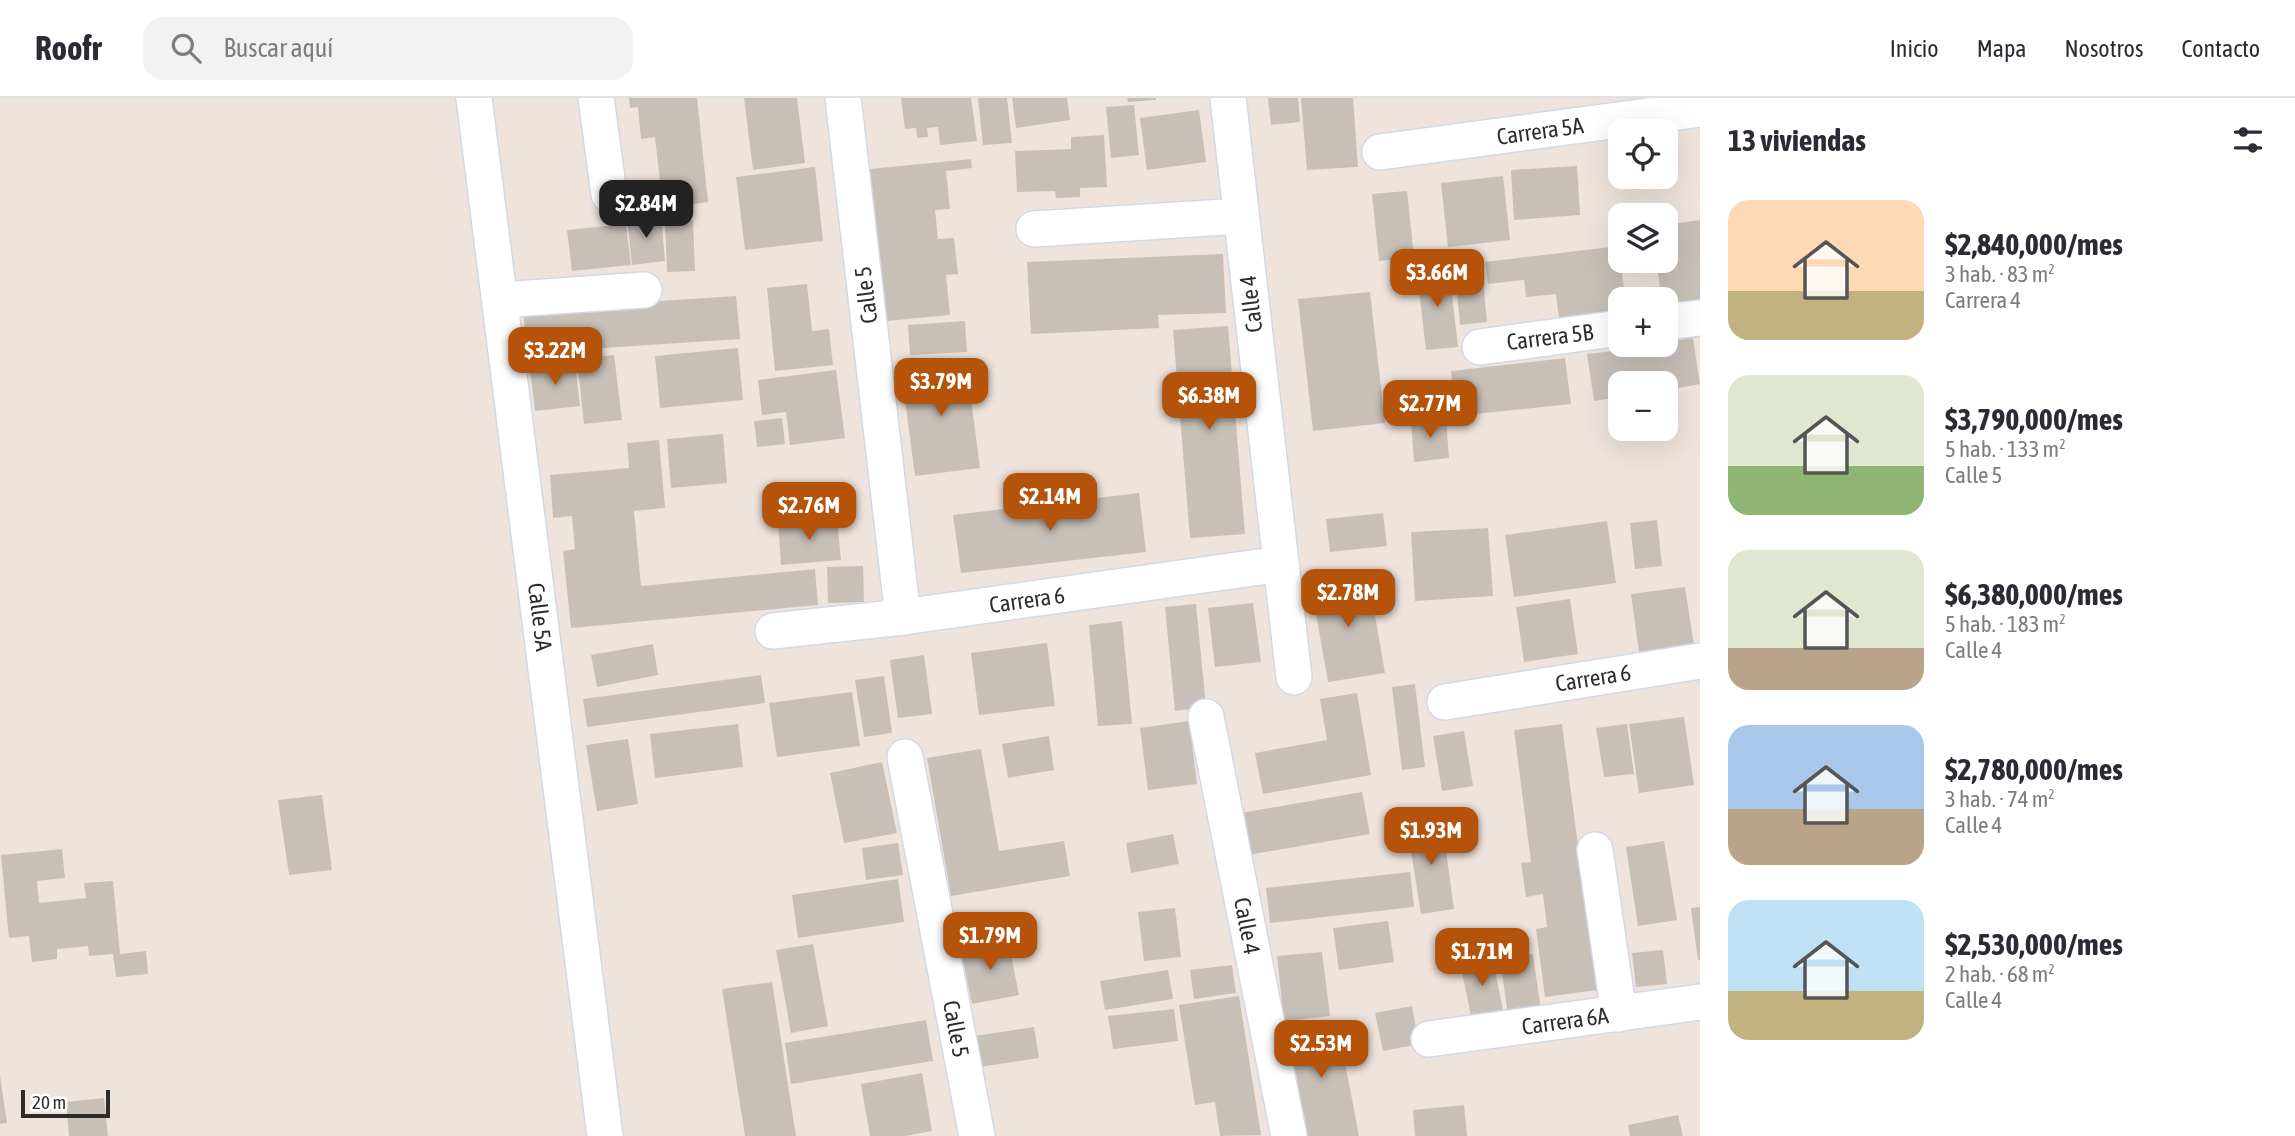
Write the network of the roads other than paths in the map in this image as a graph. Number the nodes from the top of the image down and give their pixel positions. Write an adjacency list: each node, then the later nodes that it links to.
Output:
1 (474, 98): 11 (street, Calle 5A)
2 (596, 98): 7 (street)
3 (843, 98): 17 (street, Calle 5)
4 (1228, 98): 8 (street, Calle 4)
5 (1700, 110): 6 (street, Carrera 5A)
6 (1380, 152)
7 (610, 194)
8 (1241, 216): 9 (street); 16 (street, Calle 4)
9 (1034, 229)
10 (644, 290): 11 (street)
11 (500, 300): 28 (street, Calle 5A)
12 (1700, 318): 13 (street)
13 (1678, 321)
14 (1608, 330): 15 (street, Carrera 5B)
15 (1480, 346)
16 (1281, 564): 17 (street, Carrera 6); 20 (street, Calle 4)
17 (903, 617): 18 (street, Carrera 6)
18 (773, 631)
19 (1700, 661): 21 (street, Carrera 6)
20 (1294, 677)
21 (1445, 702)
22 (1206, 717): 30 (street, Calle 4)
23 (905, 757): 29 (street, Calle 5)
24 (1595, 850): 26 (street)
25 (1700, 1002): 26 (street, Carrera 6A)
26 (1619, 1014): 27 (street, Carrera 6A)
27 (1429, 1039)
28 (606, 1136)
29 (976, 1136)
30 (1289, 1136)

